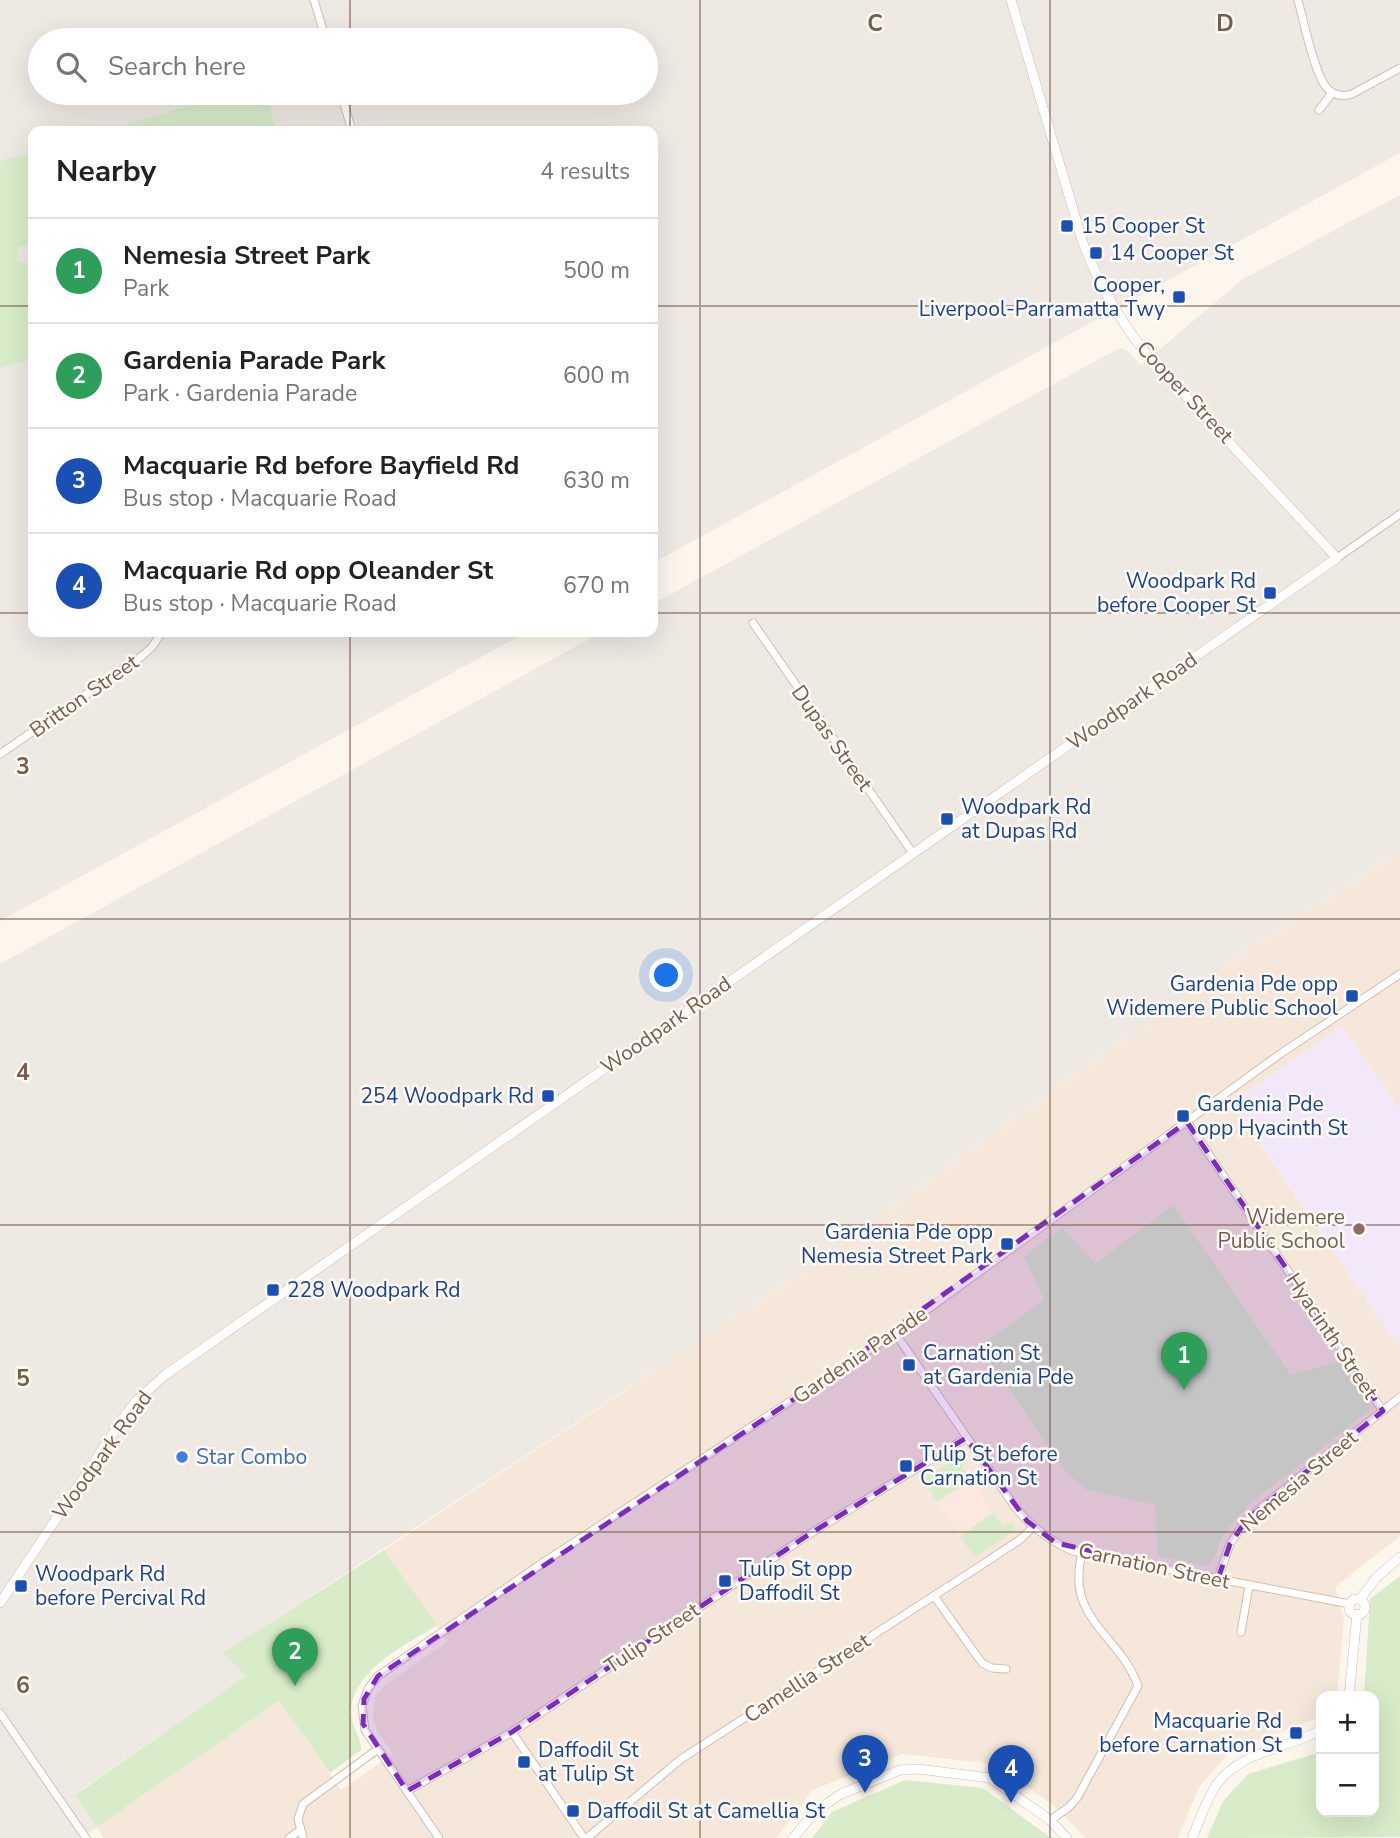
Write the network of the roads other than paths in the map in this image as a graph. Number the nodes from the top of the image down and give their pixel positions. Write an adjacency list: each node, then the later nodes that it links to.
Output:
1 (314, 0): 4 (street)
2 (1011, 0): 11 (street, Cooper Street)
3 (1298, 0): 6 (street)
4 (322, 28)
5 (1400, 68): 6 (street)
6 (1332, 93): 8 (street)
7 (344, 105): 9 (street)
8 (1320, 110)
9 (351, 126)
10 (1400, 514): 11 (street, Woodpark Road)
11 (1337, 558): 15 (street, Woodpark Road)
12 (753, 623): 15 (street, Dupas Street)
13 (159, 637): 14 (street, Britton Street)
14 (0, 754)
15 (912, 852): 29 (street, Woodpark Road)
16 (1400, 974): 17 (street, Gardenia Parade)
17 (1187, 1122): 18 (street, Gardenia Parade); 20 (street, Hyacinth Street)
18 (895, 1333): 21 (street, Carnation Street); 38 (street, Gardenia Parade)
19 (1400, 1397): 20 (street, Nemesia Street)
20 (1383, 1411): 25 (street, Nemesia Street)
21 (967, 1438): 22 (street, Carnation Street); 36 (street, Tulip Street)
22 (1033, 1527): 23 (street, Carnation Street); 27 (street, Camellia Street)
23 (1082, 1553): 25 (street, Carnation Street); 40 (street)
24 (1400, 1557): 28 (street)
25 (1218, 1579): 26 (street, Carnation Street)
26 (1249, 1586): 30 (street, Carnation Street); 32 (street)
27 (934, 1595): 33 (street); 45 (street, Camellia Street)
28 (1360, 1600): 30 (street); 31 (street)
29 (0, 1602)
30 (1350, 1604): 31 (street)
31 (1357, 1614): 34 (street)
32 (1241, 1632)
33 (1006, 1669)
34 (1349, 1691)
35 (0, 1713): 42 (street)
36 (512, 1732): 39 (street, Tulip Street); 45 (street)
37 (1316, 1733): 48 (street)
38 (377, 1749): 39 (street, Gardenia Parade); 41 (street)
39 (407, 1791): 44 (street, Gardenia Parade)
40 (1050, 1820): 46 (street); 47 (street)
41 (301, 1834): 43 (street)
42 (86, 1838)
43 (289, 1838)
44 (439, 1838)
45 (585, 1838)
46 (793, 1838)
47 (1067, 1838)
48 (1192, 1838)

